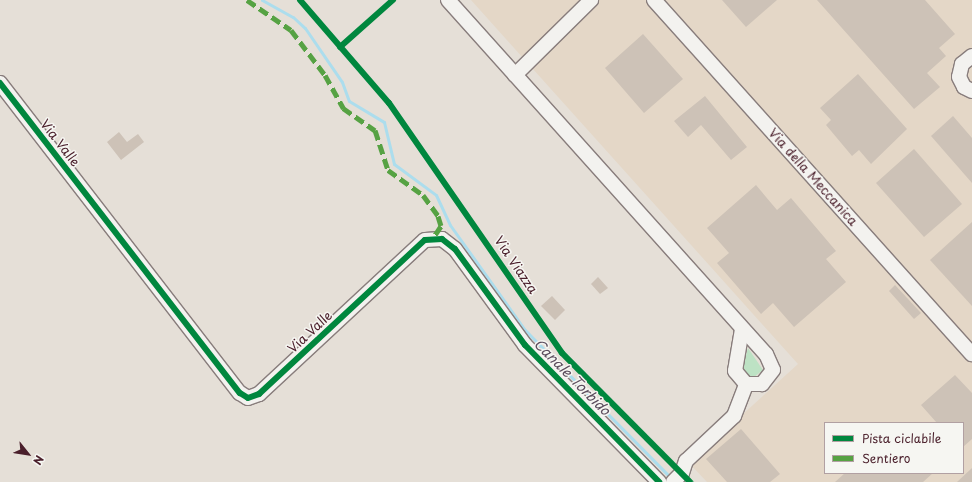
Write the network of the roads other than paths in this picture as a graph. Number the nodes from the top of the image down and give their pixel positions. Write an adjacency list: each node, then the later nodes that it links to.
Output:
1 (448, 0): 5 (street)
2 (591, 0): 5 (street)
3 (654, 0): 9 (street, Via della Meccanica)
4 (972, 56): 7 (street)
5 (515, 75): 8 (street)
6 (0, 83): 11 (street, Via Valle)
7 (972, 91)
8 (742, 329): 10 (street); 10 (street)
9 (972, 354)
10 (746, 384): 12 (street)
11 (659, 482)
12 (673, 482)

